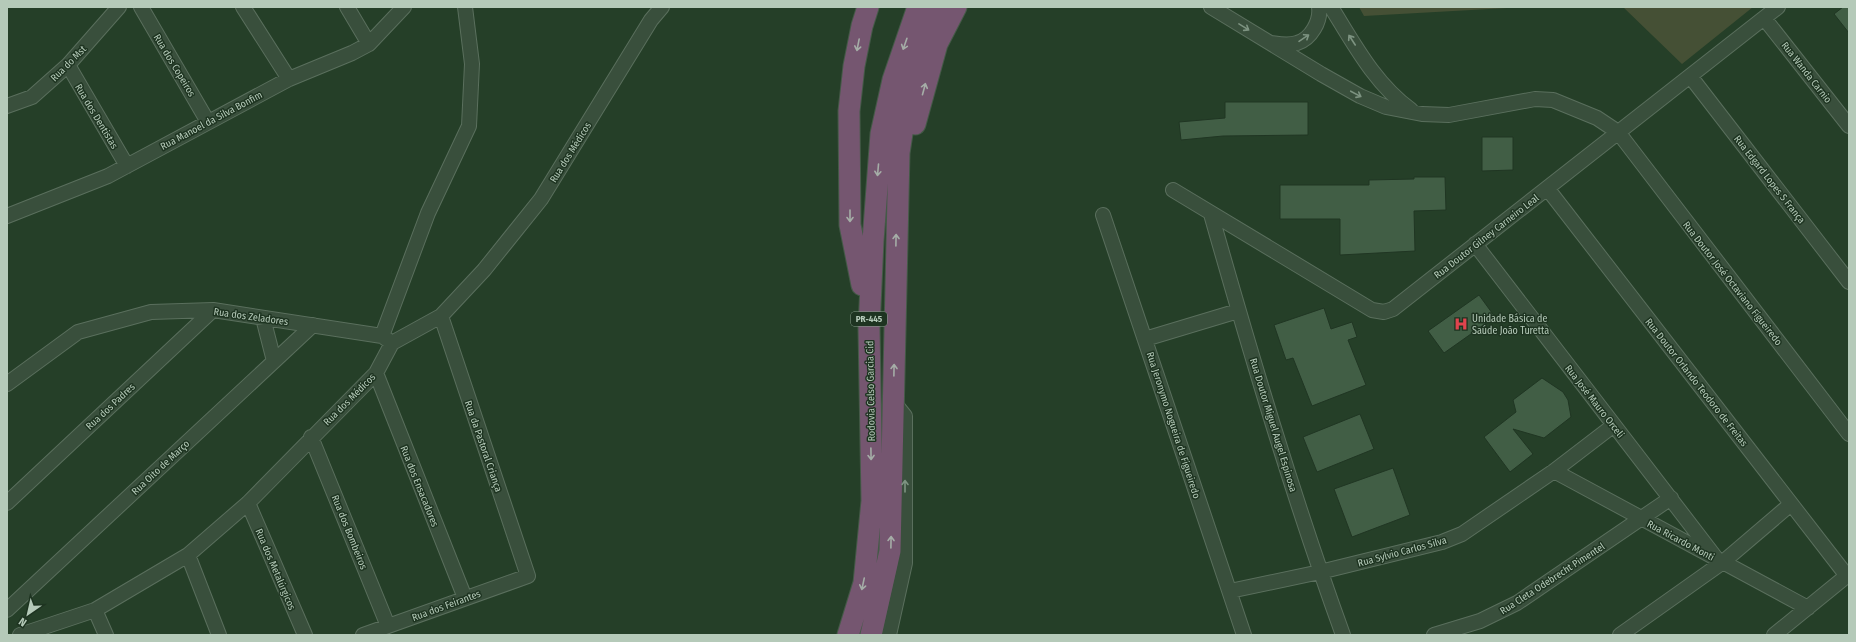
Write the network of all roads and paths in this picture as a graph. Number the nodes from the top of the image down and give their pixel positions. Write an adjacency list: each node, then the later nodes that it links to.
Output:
1 (119, 7): 19 (street, Rua do Mst)
2 (141, 7): 24 (street, Rua dos Copeiros)
3 (243, 7): 21 (street)
4 (347, 7): 18 (street)
5 (404, 7): 18 (street, Rua Manoel da Silva Bonfim)
6 (465, 7): 43 (street)
7 (662, 7): 38 (street, Rua dos Médicos)
8 (868, 7): 41 (highway, one-way to 41)
9 (918, 7): 41 (highway, Rodovia Celso Garcia Cid / PR-445, one-way to 41)
10 (935, 7): 30 (highway, PR-445)
11 (956, 7): 30 (highway, one-way to 11)
12 (1211, 7): 17 (street, Rua Doutor José Octaviano Figueiredo, one-way to 17)
13 (1319, 7): 17 (street, one-way to 13)
14 (1330, 7): 23 (street, one-way to 14)
15 (1778, 7): 16 (street, Rua Doutor Gilney Carneiro Leal)
16 (1764, 18): 20 (street, Rua Doutor Gilney Carneiro Leal); 25 (street, Rua Wanda Carnio)
17 (1268, 42): 23 (street, Rua Doutor José Octaviano Figueiredo, one-way to 23)
18 (369, 44): 21 (street, Rua Manoel da Silva Bonfim)
19 (68, 65): 22 (street, Rua do Mst); 27 (street, Rua dos Dentistas)
20 (1690, 76): 26 (street, Rua Doutor Gilney Carneiro Leal); 35 (street, Rua Edgard Lopes S França)
21 (289, 78): 24 (street, Rua Manoel da Silva Bonfim)
22 (7, 106)
23 (1413, 112): 26 (street, Rua Doutor José Octaviano Figueiredo)
24 (208, 122): 27 (street, Rua Manoel da Silva Bonfim)
25 (1849, 126)
26 (1618, 132): 28 (street, Rua Doutor Gilney Carneiro Leal); 49 (street, Rua Doutor José Octaviano Figueiredo)
27 (127, 166): 33 (street, Rua Manoel da Silva Bonfim)
28 (1547, 188): 34 (street, Rua Doutor Gilney Carneiro Leal); 55 (street, Rua Doutor Orlando Teodoro de Freitas)
29 (1173, 190): 31 (street, Rua Doutor Gilney Carneiro Leal)
30 (897, 194): 47 (highway, PR-445, one-way to 30)
31 (1211, 214): 34 (street, Rua Doutor Gilney Carneiro Leal); 37 (street, Rua Doutor Miguel Augel Espinosa)
32 (1103, 215): 42 (street, Rua Jeronymo Nogueira de Figueiredo)
33 (7, 216)
34 (1475, 244): 48 (street, Rua José Mauro Orceli)
35 (1849, 282)
36 (213, 310): 39 (street, Rua dos Zeladores); 46 (street, Rua dos Zeladores); 53 (street, Rua dos Padres)
37 (1238, 311): 42 (street); 59 (street, Rua Doutor Miguel Augel Espinosa)
38 (441, 316): 43 (street, Rua dos Médicos); 61 (street, Rua da Pastoral Criança)
39 (263, 318): 40 (street, Rua dos Zeladores); 44 (street)
40 (312, 325): 43 (street, Rua dos Zeladores); 44 (street, Rua Oito de Março)
41 (869, 328): 73 (highway, Rodovia Celso Garcia Cid / PR-445, one-way to 73)
42 (1145, 339): 62 (street, Rua Jeronymo Nogueira de Figueiredo)
43 (387, 340): 45 (street, Rua dos Médicos)
44 (274, 361): 65 (street, Rua Oito de Março)
45 (376, 373): 50 (street, Rua dos Médicos); 63 (street, Rua dos Ensacadores)
46 (7, 384)
47 (894, 401): 74 (highway, PR-445, one-way to 47); 75 (street, one-way to 47)
48 (1614, 425): 51 (street, Rua Sylvio Carlos Silva); 52 (street, Rua José Mauro Orceli)
49 (1849, 434)
50 (311, 437): 54 (street, Rua dos Médicos); 67 (street, Rua dos Bombeiros)
51 (1554, 472): 56 (street, Rua Ricardo Monti); 59 (street, Rua Sylvio Carlos Silva)
52 (1671, 498): 56 (street, Rua Cleta Odebrecht Pimentel); 58 (street, Rua José Mauro Orceli)
53 (7, 503)
54 (248, 503): 57 (street, Rua dos Médicos); 71 (street, Rua dos Metalúrgicos)
55 (1791, 504): 58 (street); 60 (street, Rua Doutor Orlando Teodoro de Freitas)
56 (1641, 518): 58 (street, Rua Ricardo Monti); 78 (street, Rua Cleta Odebrecht Pimentel)
57 (188, 555): 66 (street, Rua dos Médicos); 70 (street)
58 (1719, 560): 64 (street, Rua Ricardo Monti); 79 (street)
59 (1320, 572): 62 (street, Rua Sylvio Carlos Silva); 77 (street, Rua Doutor Miguel Augel Espinosa)
60 (1848, 575): 64 (street)
61 (528, 576): 63 (street, Rua dos Feirantes)
62 (1230, 591): 76 (street, Rua Jeronymo Nogueira de Figueiredo)
63 (465, 598): 67 (street, Rua dos Feirantes)
64 (1808, 608): 80 (street)
65 (7, 610)
66 (95, 610): 68 (street, Rua dos Médicos); 69 (street)
67 (388, 626): 72 (street, Rua dos Feirantes)
68 (20, 635)
69 (106, 635)
70 (219, 635)
71 (305, 635)
72 (363, 635)
73 (848, 635)
74 (871, 635)
75 (889, 635)
76 (1244, 635)
77 (1343, 635)
78 (1434, 635)
79 (1620, 635)
80 (1774, 635)

